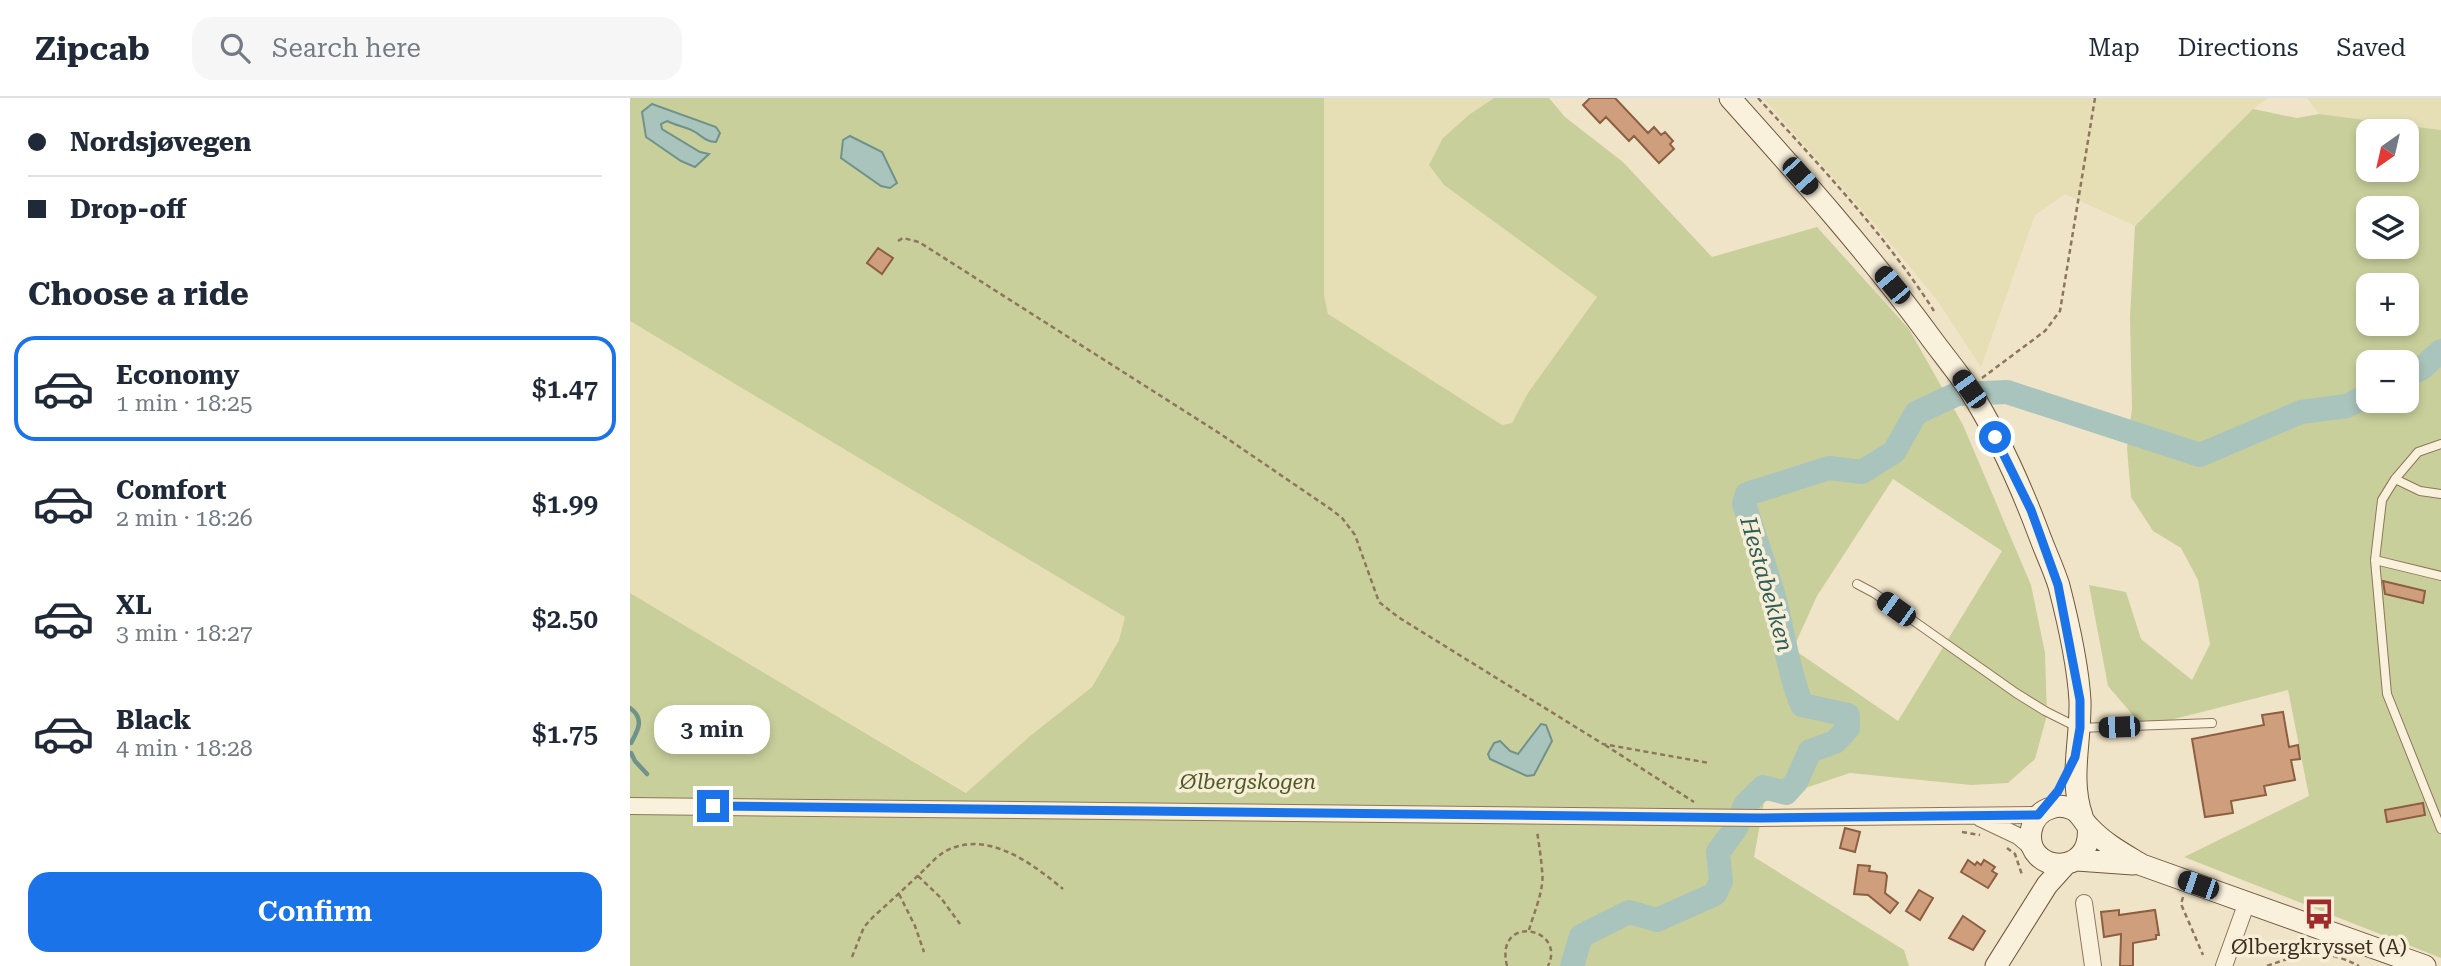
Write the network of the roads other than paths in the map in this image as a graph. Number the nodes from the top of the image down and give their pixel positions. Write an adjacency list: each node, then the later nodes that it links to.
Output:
1 (1730, 98): 9 (main road)
2 (2441, 444): 3 (lane)
3 (2395, 479): 4 (lane); 5 (lane)
4 (2441, 494)
5 (2375, 560): 6 (lane); 15 (lane)
6 (2441, 576)
7 (1857, 584): 9 (lane)
8 (2212, 723): 9 (lane)
9 (2080, 728): 10 (main road)
10 (2075, 757): 12 (main road); 14 (main road)
11 (630, 806): 13 (street)
12 (2039, 814): 13 (street); 14 (main road); 16 (main road)
13 (1972, 815): 16 (street)
14 (2085, 821): 17 (main road); 18 (main road)
15 (2441, 829)
16 (2033, 849): 17 (main road); 21 (main road)
17 (2071, 862): 18 (main road); 21 (main road)
18 (2142, 865): 19 (main road)
19 (2248, 902): 24 (street); 25 (main road)
20 (2084, 903): 23 (street)
21 (2022, 925): 22 (main road)
22 (1996, 966)
23 (2093, 966)
24 (2224, 966)
25 (2425, 966)

